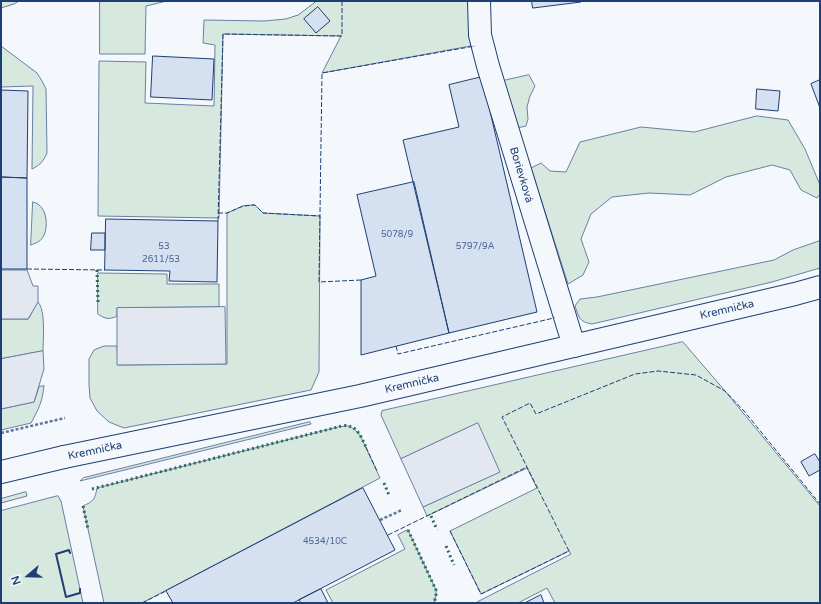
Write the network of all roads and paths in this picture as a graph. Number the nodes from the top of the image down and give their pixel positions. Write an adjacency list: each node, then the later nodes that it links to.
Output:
1 (479, 1): 3 (street, Borievková)
2 (820, 287): 3 (street, Kremnička)
3 (574, 346): 6 (street, Kremnička)
4 (65, 418): 5 (path)
5 (1, 433)
6 (1, 472)
7 (402, 510): 8 (path)
8 (380, 520)

